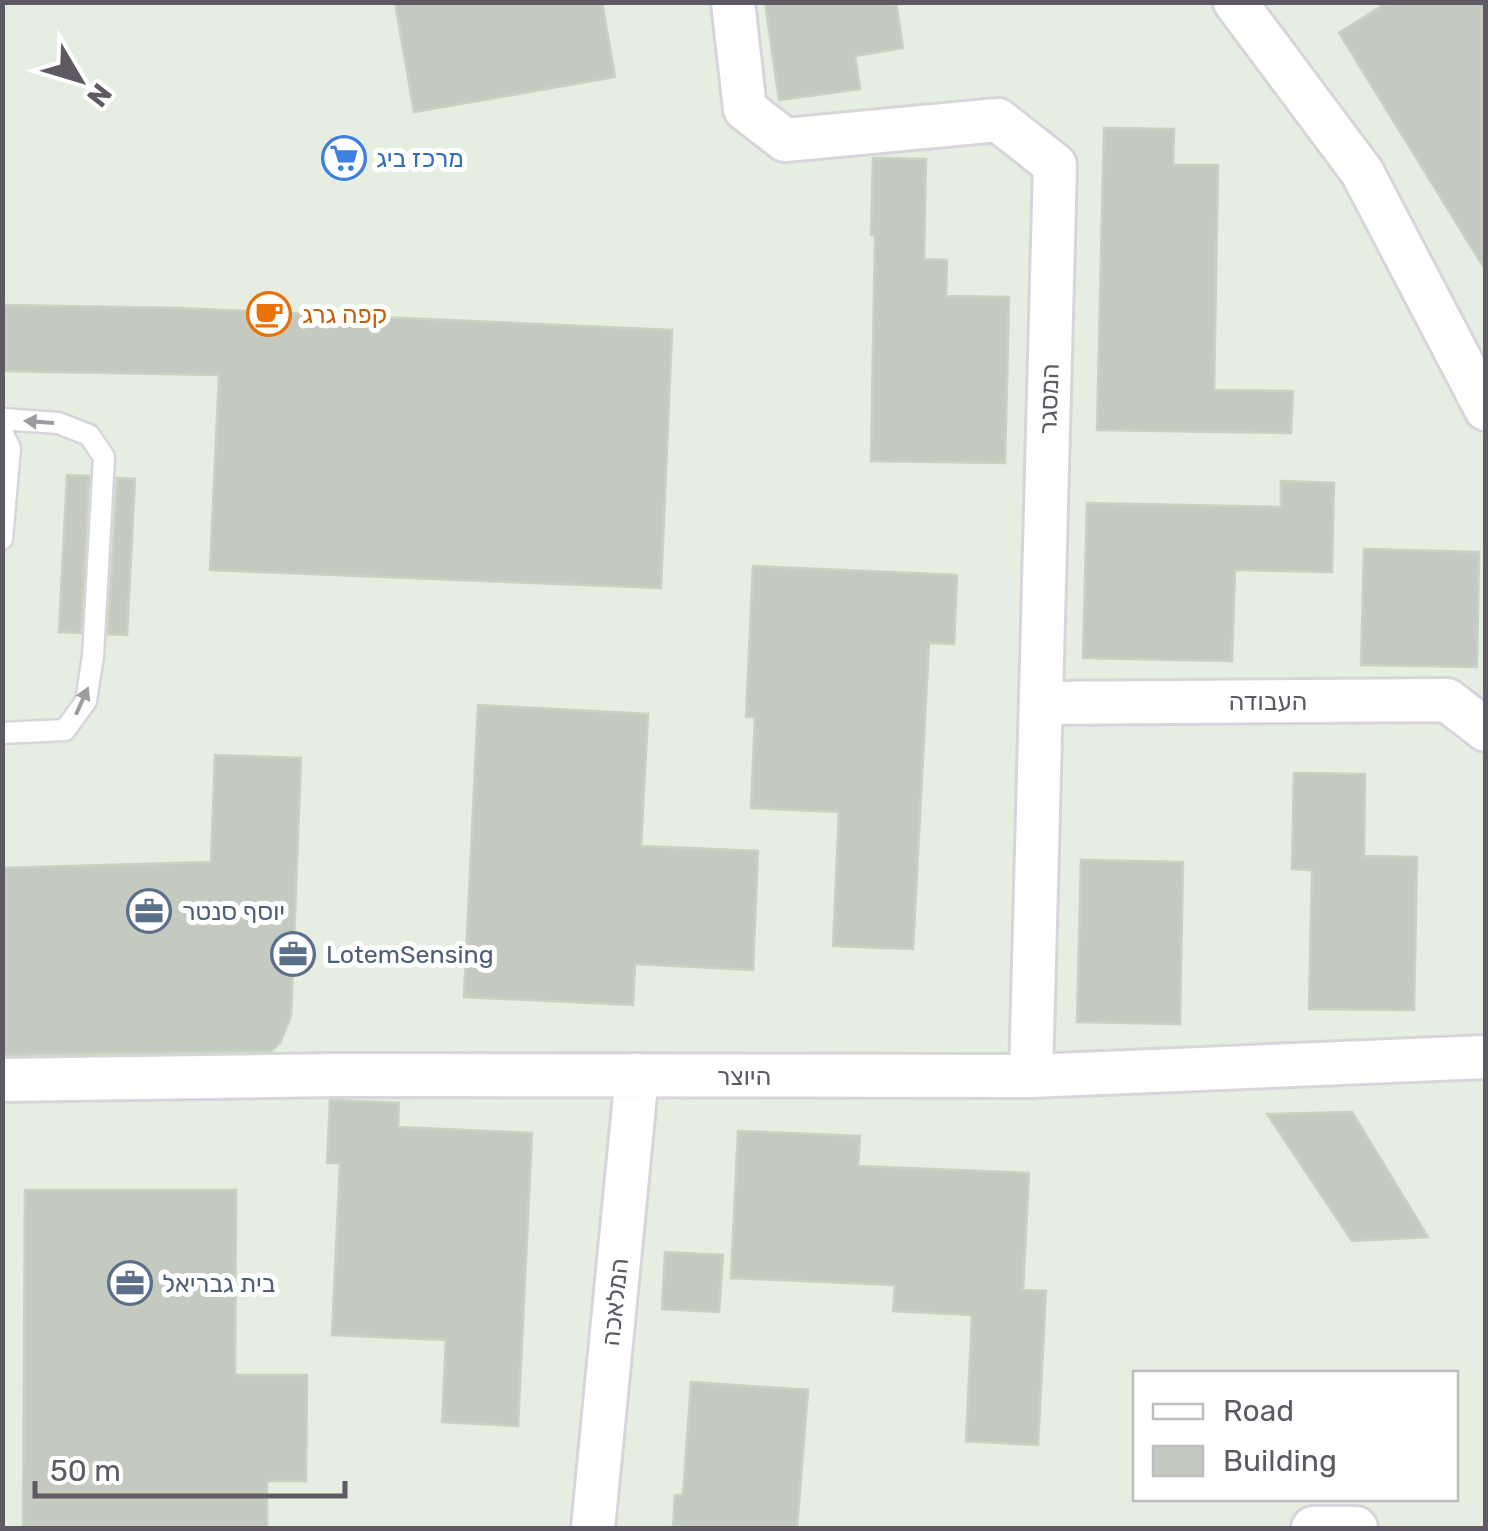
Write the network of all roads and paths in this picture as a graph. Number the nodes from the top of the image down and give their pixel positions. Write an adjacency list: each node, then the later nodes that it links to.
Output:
1 (733, 2): 7 (street, המסגר)
2 (1236, 2): 3 (street)
3 (1486, 408)
4 (2, 419): 9 (lane, one-way to 4)
5 (2, 432): 6 (lane)
6 (2, 539)
7 (1040, 702): 8 (street, העבודה); 12 (street, המסגר)
8 (1486, 730)
9 (2, 733)
10 (1486, 1057): 12 (street, היוצר)
11 (637, 1075): 12 (street, היוצר); 13 (street, היוצר); 14 (street, המלאכה)
12 (1030, 1076)
13 (2, 1080)
14 (592, 1528)
15 (1314, 1528): 16 (street)
16 (1356, 1528)

